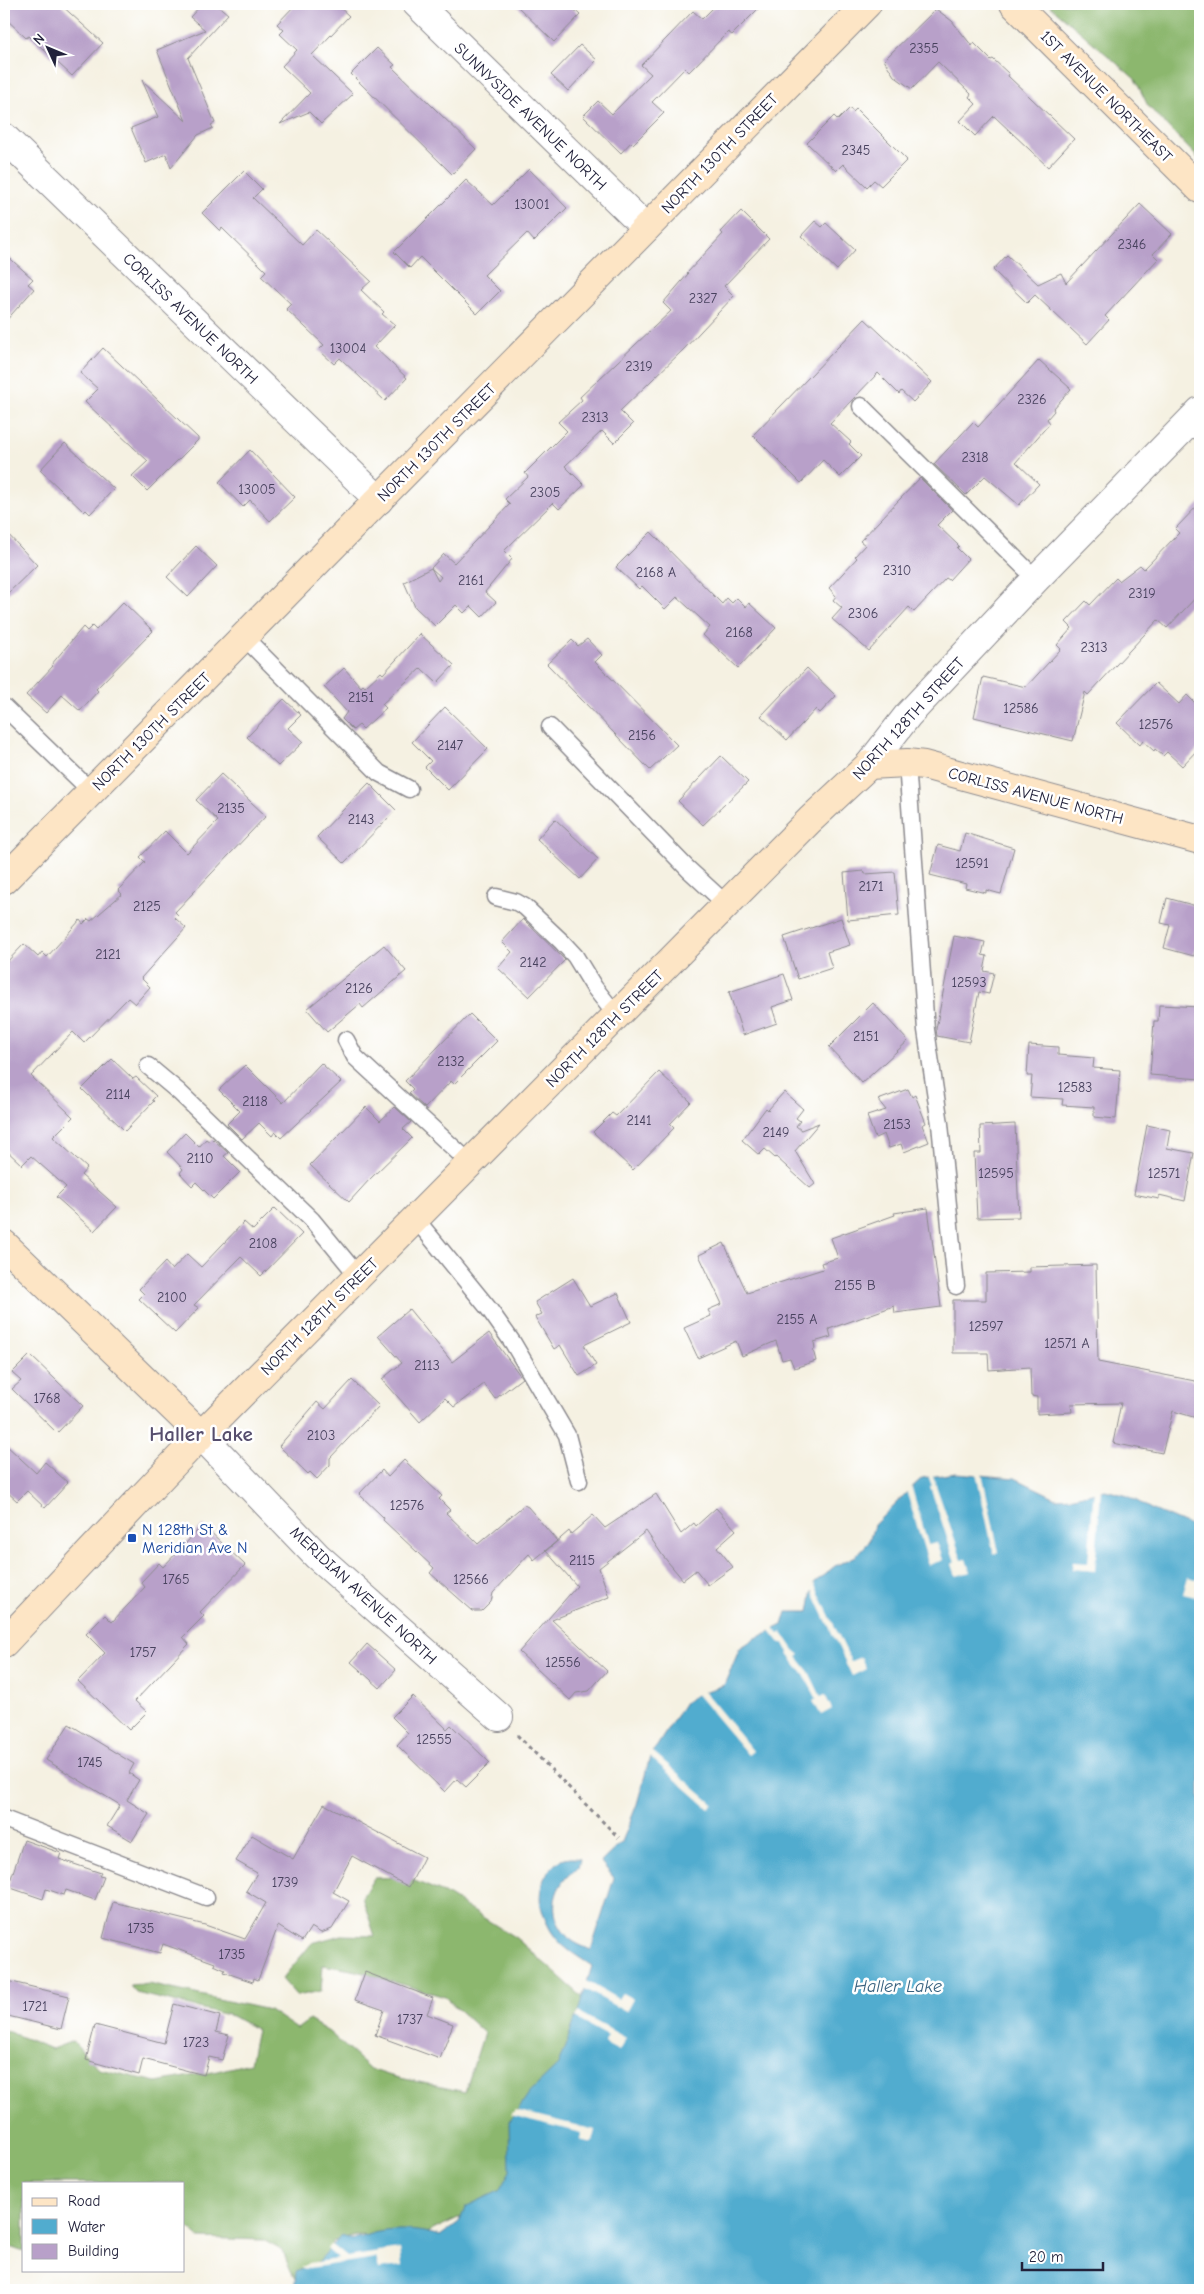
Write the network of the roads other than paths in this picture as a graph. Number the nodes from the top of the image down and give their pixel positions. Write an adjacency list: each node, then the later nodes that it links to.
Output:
1 (417, 4): 6 (street, SUNNYSIDE AVENUE NORTH)
2 (867, 4): 6 (street, NORTH 130TH STREET)
3 (1014, 4): 5 (street, 1ST AVENUE NORTHEAST)
4 (4, 137): 9 (street, CORLISS AVENUE NORTH)
5 (1200, 189)
6 (646, 228): 9 (street, NORTH 130TH STREET)
7 (861, 406): 10 (lane)
8 (1200, 411): 10 (street, NORTH 128TH STREET)
9 (379, 500): 11 (street, NORTH 130TH STREET)
10 (1036, 579): 15 (street, NORTH 128TH STREET)
11 (244, 637): 16 (lane); 17 (street, NORTH 130TH STREET)
12 (4, 707): 17 (lane)
13 (550, 727): 21 (lane)
14 (906, 763): 15 (street, CORLISS AVENUE NORTH); 18 (street, CORLISS AVENUE NORTH); 29 (lane)
15 (869, 765): 21 (street, NORTH 128TH STREET)
16 (409, 789)
17 (91, 791): 19 (street, NORTH 130TH STREET)
18 (1200, 840)
19 (4, 880)
20 (496, 897): 22 (lane)
21 (726, 904): 22 (street, NORTH 128TH STREET)
22 (616, 1015): 25 (street, NORTH 128TH STREET)
23 (346, 1040): 25 (lane)
24 (148, 1066): 28 (lane)
25 (470, 1163): 26 (street, NORTH 128TH STREET)
26 (416, 1218): 28 (street, NORTH 128TH STREET); 31 (lane)
27 (4, 1244): 30 (street, MERIDIAN AVENUE NORTH)
28 (358, 1277): 30 (street, NORTH 128TH STREET)
29 (956, 1286)
30 (201, 1435): 32 (street, NORTH 128TH STREET); 33 (street, MERIDIAN AVENUE NORTH)
31 (579, 1481)
32 (4, 1643)
33 (498, 1717)
34 (4, 1819): 35 (lane)
35 (206, 1897)

